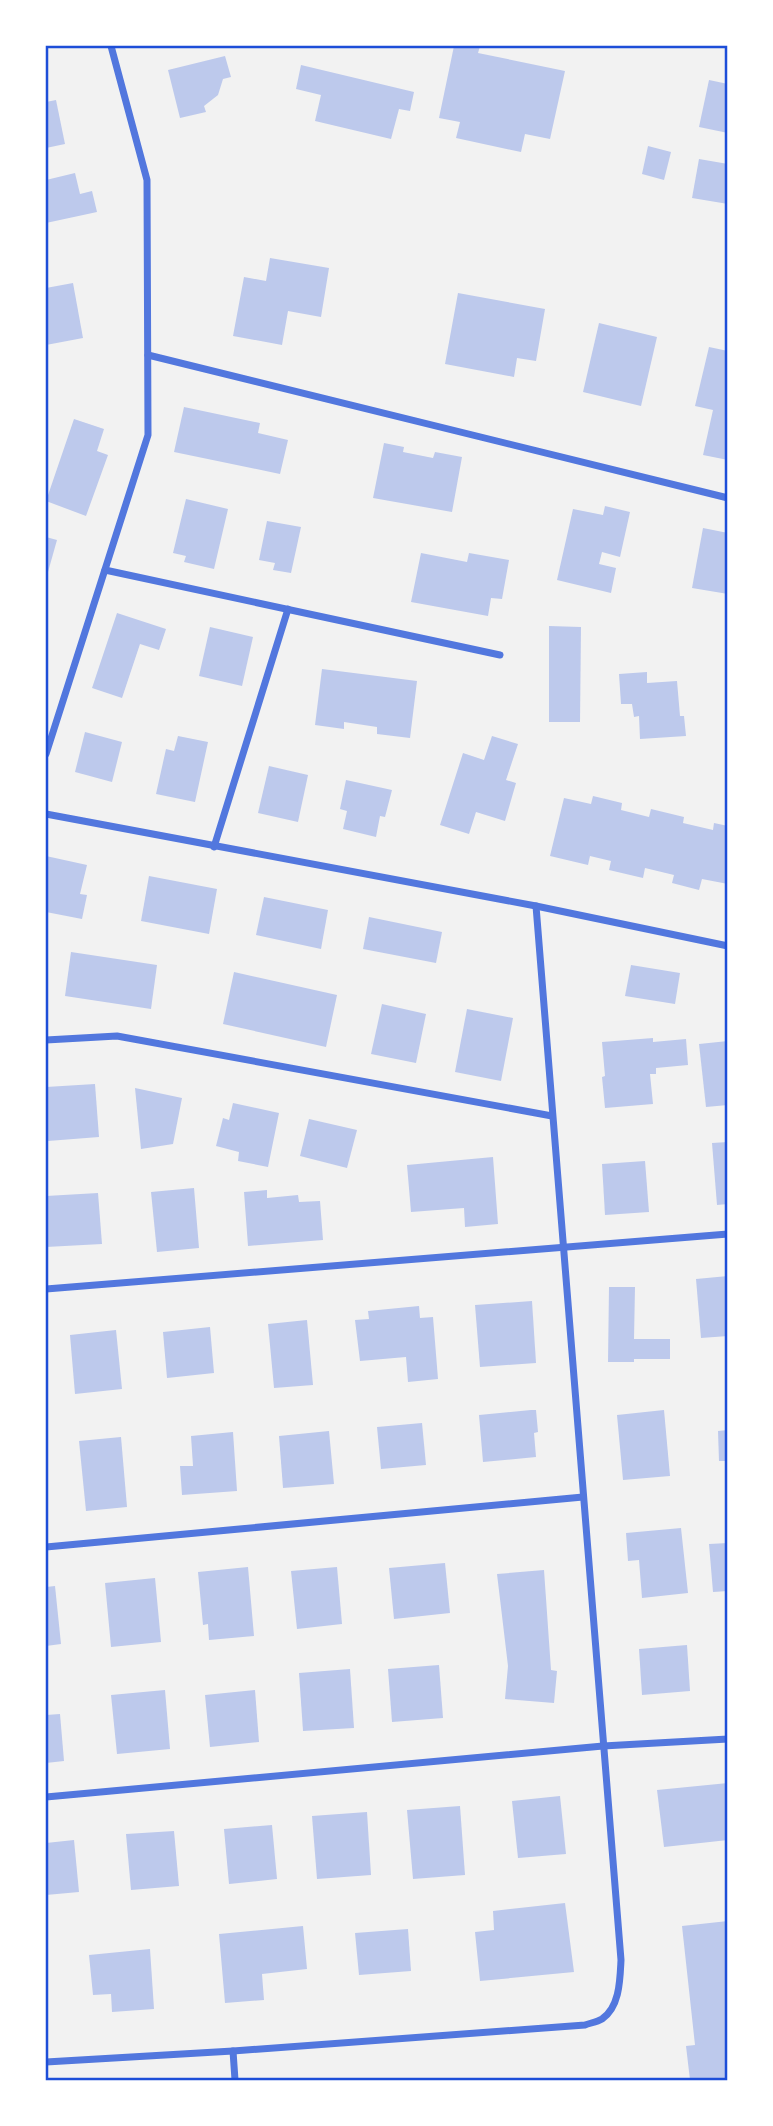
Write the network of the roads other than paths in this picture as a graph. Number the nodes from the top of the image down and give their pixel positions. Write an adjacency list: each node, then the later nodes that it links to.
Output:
1 (111, 46): 2 (street)
2 (148, 355): 3 (street); 4 (street)
3 (727, 498)
4 (105, 570): 5 (street); 7 (street)
5 (288, 609): 6 (street); 9 (street)
6 (500, 655)
7 (46, 754)
8 (46, 814): 9 (street)
9 (214, 847): 10 (street)
10 (536, 906): 11 (street); 13 (street)
11 (727, 946)
12 (46, 1040): 13 (street)
13 (552, 1116): 15 (street)
14 (727, 1234): 15 (street)
15 (564, 1248): 16 (street); 17 (street)
16 (46, 1289)
17 (583, 1497): 18 (street); 20 (street)
18 (46, 1547)
19 (727, 1739): 20 (street)
20 (603, 1746): 21 (street); 22 (street)
21 (46, 1797)
22 (233, 2052): 23 (street); 24 (street)
23 (46, 2062)
24 (235, 2081)

